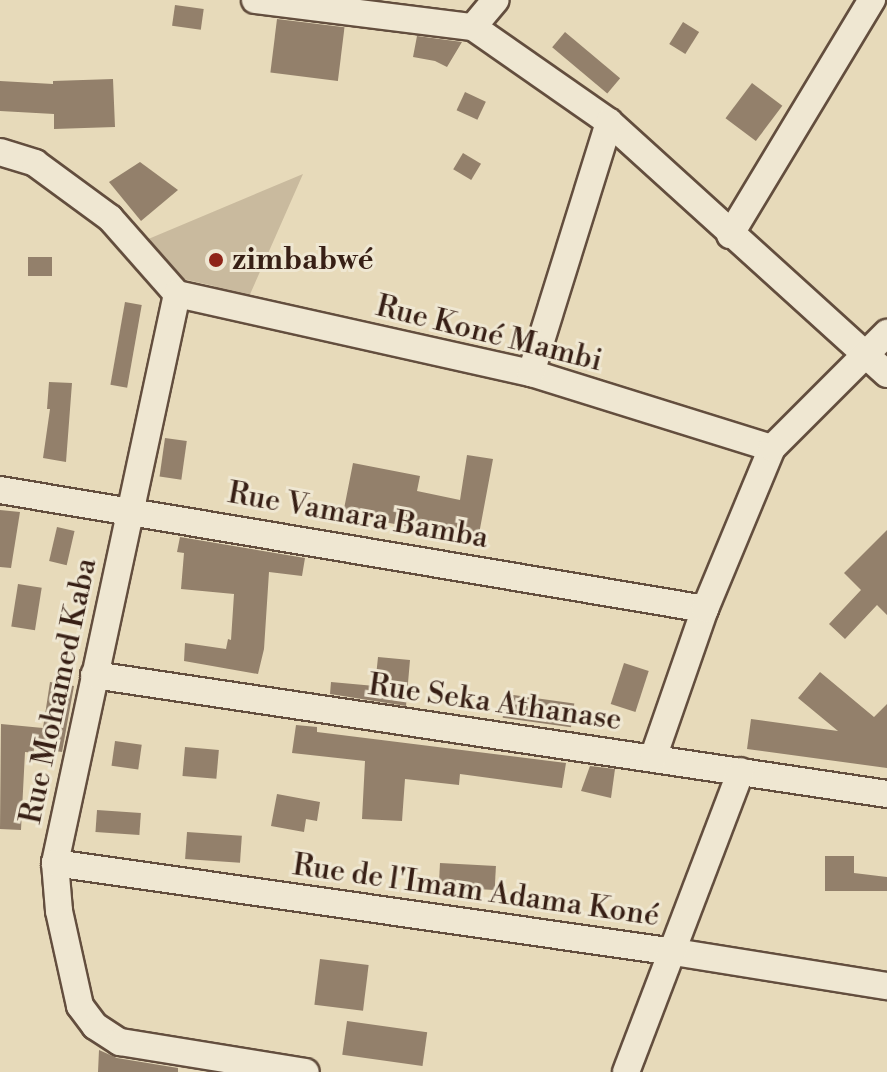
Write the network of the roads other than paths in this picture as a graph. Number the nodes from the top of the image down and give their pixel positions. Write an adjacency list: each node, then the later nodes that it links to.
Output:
1 (255, 0): 4 (street)
2 (496, 0): 4 (street)
3 (872, 0): 7 (street)
4 (473, 27): 5 (street)
5 (609, 122): 7 (street); 11 (street)
6 (0, 152): 8 (street)
7 (730, 235): 10 (street)
8 (177, 294): 11 (street, Rue Koné Mambi); 15 (street, Rue Mohamed Kaba)
9 (887, 333): 10 (street)
10 (867, 353): 12 (street); 13 (street)
11 (531, 373): 13 (street, Rue Koné Mambi)
12 (887, 374)
13 (772, 448): 16 (street)
14 (0, 490): 15 (street, Rue Vamara Bamba)
15 (131, 510): 16 (street, Rue Vamara Bamba); 17 (street, Rue Mohamed Kaba)
16 (705, 609): 18 (street)
17 (94, 675): 18 (street, Rue Seka Athanase); 21 (street, Rue Mohamed Kaba)
18 (653, 758): 19 (street, Rue Seka Athanase)
19 (741, 771): 20 (street, Rue Seka Athanase); 22 (street)
20 (887, 794)
21 (55, 863): 22 (street, Rue de l'Imam Adama Koné); 24 (street, Rue Mohamed Kaba)
22 (674, 952): 23 (street, Rue de l'Imam Adama Koné); 25 (street)
23 (887, 986)
24 (306, 1072)
25 (626, 1072)

